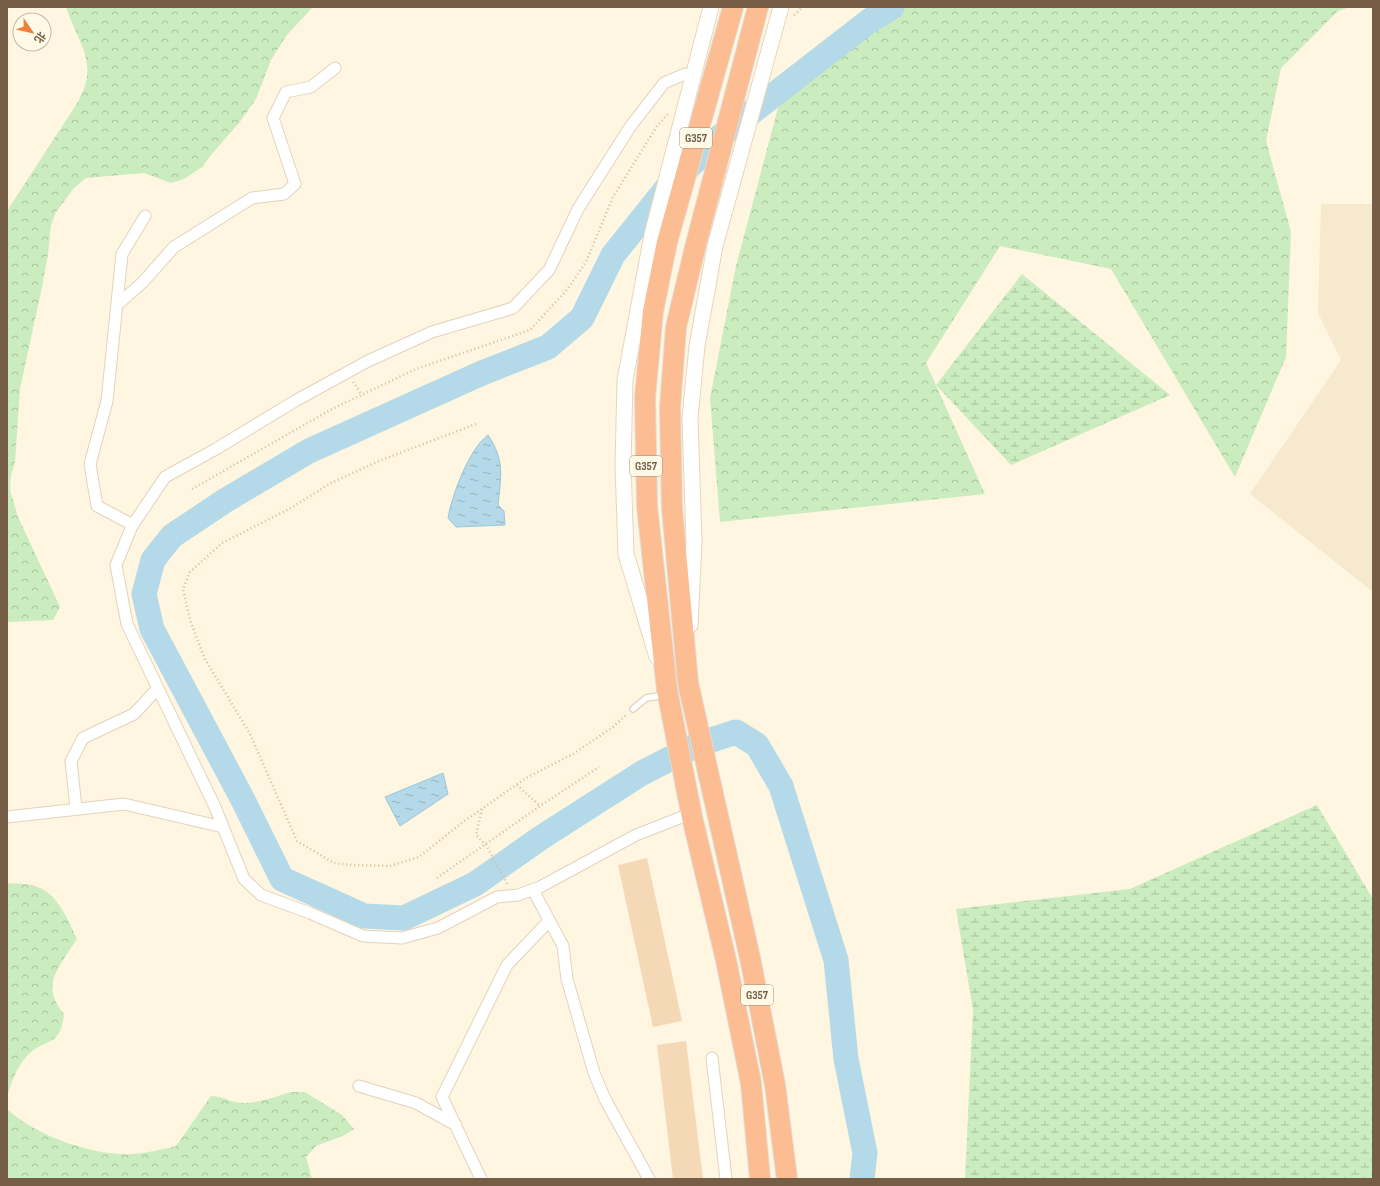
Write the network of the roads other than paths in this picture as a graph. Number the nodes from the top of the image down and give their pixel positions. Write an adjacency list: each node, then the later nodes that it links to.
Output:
1 (711, 7): 6 (street)
2 (733, 7): 8 (highway, G357)
3 (758, 7): 11 (highway, G357)
4 (781, 7): 11 (street)
5 (335, 68): 9 (street)
6 (692, 76): 8 (street); 10 (street)
7 (145, 216): 9 (street)
8 (660, 239): 13 (highway, G357)
9 (117, 305): 10 (street)
10 (133, 525): 12 (street)
11 (688, 683): 28 (highway, G357)
12 (158, 688): 15 (street); 18 (street)
13 (667, 692): 14 (lane); 17 (highway, G357)
14 (633, 709)
15 (76, 808): 16 (street); 18 (street)
16 (7, 816)
17 (692, 817): 19 (street); 27 (highway, G357)
18 (223, 827): 19 (street)
19 (533, 890): 20 (street)
20 (549, 921): 23 (street); 25 (street)
21 (712, 1058): 26 (street)
22 (359, 1086): 23 (street)
23 (456, 1125): 24 (street)
24 (481, 1179)
25 (649, 1179)
26 (726, 1179)
27 (760, 1179)
28 (787, 1179)

